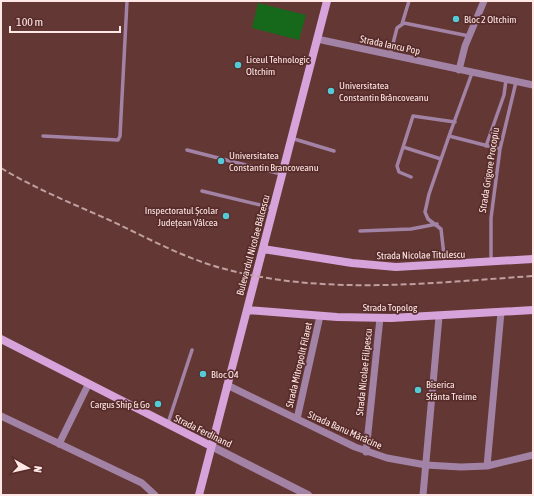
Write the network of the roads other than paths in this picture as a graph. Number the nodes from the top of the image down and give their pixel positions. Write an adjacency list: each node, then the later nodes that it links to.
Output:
1 (127, 1): 15 (lane)
2 (327, 1): 7 (main road, Bulevardul Nicolae Bălcescu)
3 (409, 1): 5 (lane)
4 (484, 1): 6 (street)
5 (402, 24): 6 (lane); 8 (lane)
6 (469, 36): 9 (street)
7 (317, 40): 8 (street, Strada Iancu Pop); 17 (main road, Bulevardul Nicolae Bălcescu)
8 (390, 55): 9 (street, Strada Iancu Pop)
9 (459, 70): 10 (street)
10 (472, 73): 11 (street); 14 (lane)
11 (506, 80): 12 (street); 18 (lane)
12 (516, 82): 13 (street); 20 (lane, Strada Grigore Procopiu)
13 (533, 86)
14 (454, 122): 16 (lane); 19 (lane)
15 (42, 136)
16 (449, 136): 18 (lane); 23 (lane)
17 (291, 138): 22 (lane); 24 (main road, Bulevardul Nicolae Bălcescu)
18 (486, 146): 20 (lane)
19 (403, 147): 23 (lane); 25 (lane)
20 (500, 149): 32 (lane, Strada Grigore Procopiu)
21 (187, 150): 24 (lane)
22 (334, 151)
23 (441, 160): 28 (lane)
24 (282, 174): 27 (main road, Bulevardul Nicolae Bălcescu)
25 (411, 177)
26 (202, 191): 27 (lane)
27 (273, 208): 30 (main road, Bulevardul Nicolae Bălcescu)
28 (437, 224): 29 (lane); 33 (lane)
29 (360, 231)
30 (263, 249): 33 (main road, Strada Nicolae Titulescu); 34 (main road, Bulevardul Nicolae Bălcescu)
31 (533, 259): 32 (main road, Strada Nicolae Titulescu)
32 (492, 262): 33 (main road, Strada Nicolae Titulescu)
33 (445, 266)
34 (247, 310): 37 (main road, Strada Topolog); 43 (main road, Bulevardul Nicolae Bălcescu)
35 (533, 310): 36 (main road, Strada Topolog)
36 (501, 312): 38 (main road, Strada Topolog); 52 (street)
37 (320, 316): 39 (main road, Strada Topolog); 45 (street, Strada Mitropolit Filaret)
38 (439, 317): 39 (main road, Strada Topolog); 51 (street)
39 (380, 318): 49 (street, Strada Nicolae Filipescu)
40 (1, 339): 42 (main road, Strada Ferdinand)
41 (192, 350): 46 (lane)
42 (88, 385): 46 (main road, Strada Ferdinand); 47 (street)
43 (227, 385): 45 (street, Strada Banu Mărăcine); 48 (main road, Bulevardul Nicolae Bălcescu)
44 (1, 416): 47 (street)
45 (297, 419): 49 (street, Strada Banu Mărăcine)
46 (168, 425): 48 (main road, Strada Ferdinand)
47 (59, 444): 53 (street)
48 (211, 446): 54 (main road, Bulevardul Nicolae Bălcescu); 55 (street, Strada Ferdinand)
49 (366, 452): 51 (street, Strada Banu Mărăcine)
50 (533, 455): 52 (street, Strada Banu Mărăcine)
51 (426, 465): 52 (street, Strada Banu Mărăcine); 56 (street)
52 (487, 466)
53 (155, 495)
54 (199, 495)
55 (308, 495)
56 (423, 495)

